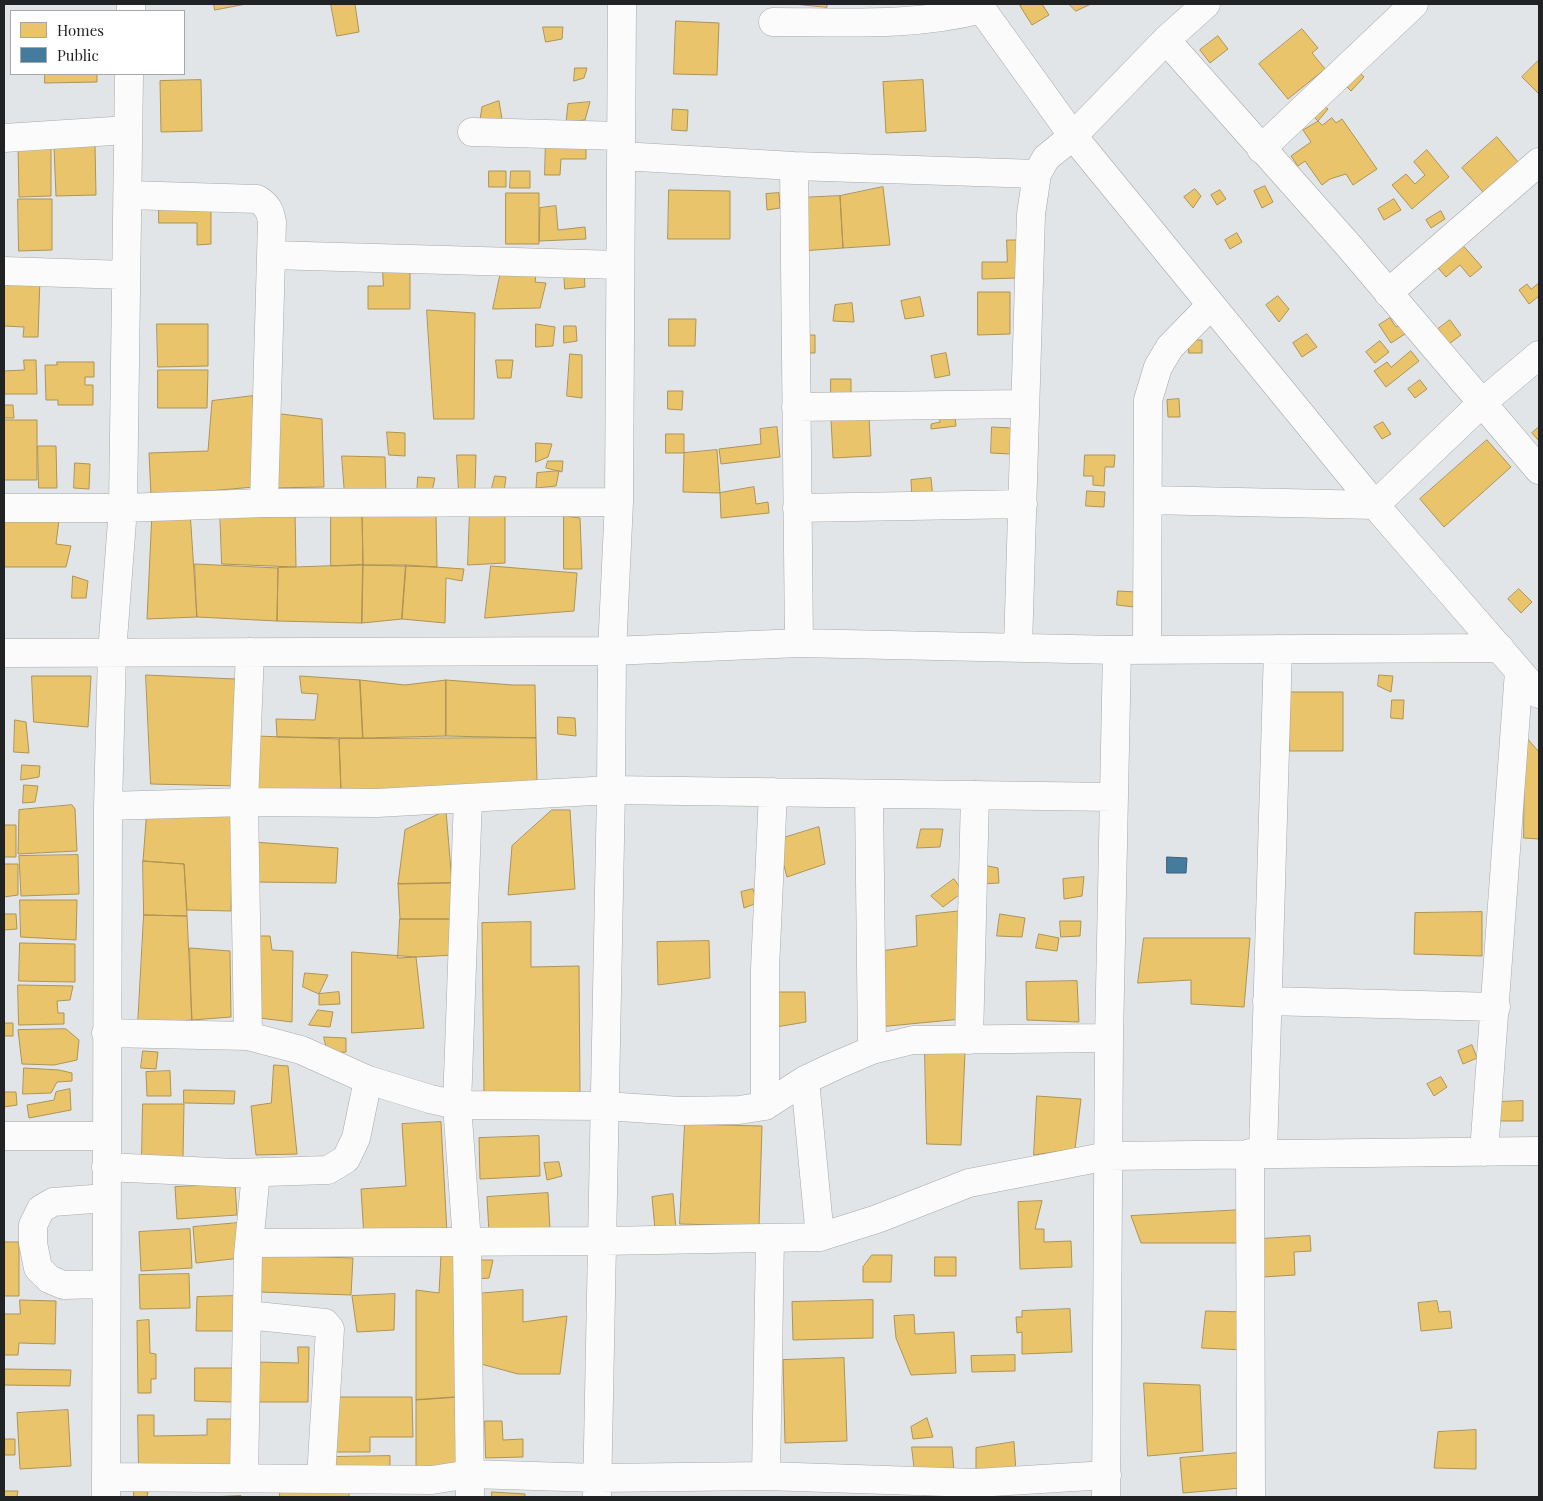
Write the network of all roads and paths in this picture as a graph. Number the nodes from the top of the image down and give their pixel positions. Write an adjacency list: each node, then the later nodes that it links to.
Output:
1 (622, 4): 12 (street)
2 (1206, 4): 6 (street)
3 (1414, 4): 13 (street)
4 (980, 6): 5 (street); 10 (street)
5 (773, 22)
6 (1166, 40): 10 (street); 13 (street)
7 (129, 75): 8 (street)
8 (128, 130): 11 (street); 17 (street)
9 (472, 132): 12 (street)
10 (1073, 136): 16 (street); 23 (street)
11 (4, 138)
12 (621, 146): 15 (street); 19 (street)
13 (1261, 149): 22 (street)
14 (1539, 162): 22 (street)
15 (794, 166): 16 (street); 27 (street)
16 (1037, 174): 26 (street)
17 (128, 195): 18 (street); 21 (street)
18 (271, 255): 19 (street); 31 (street)
19 (620, 266): 30 (street)
20 (4, 271): 21 (street)
21 (126, 275): 35 (street)
22 (1388, 293): 25 (street)
23 (1211, 305): 29 (street); 33 (street)
24 (1539, 355): 25 (street)
25 (1482, 402): 28 (street); 33 (street)
26 (1025, 404): 27 (street); 32 (street)
27 (796, 408): 36 (street)
28 (1539, 470)
29 (1148, 500): 33 (street); 42 (street)
30 (619, 502): 31 (street); 43 (street)
31 (264, 503): 35 (street)
32 (1023, 504): 36 (street); 38 (street)
33 (1375, 505): 39 (street)
34 (4, 508): 35 (street)
35 (123, 508): 46 (street)
36 (797, 508): 37 (street)
37 (799, 643): 38 (street); 43 (street)
38 (1018, 647): 41 (street)
39 (1500, 648): 40 (street); 47 (street)
40 (1278, 649): 42 (street); 57 (street)
41 (1116, 650): 42 (street); 53 (street)
42 (1147, 650)
43 (612, 651): 44 (street); 49 (street)
44 (250, 652): 46 (street); 55 (street)
45 (4, 653): 46 (street)
46 (112, 653): 56 (street)
47 (1519, 671): 48 (street); 58 (street)
48 (1539, 694)
49 (611, 790): 50 (street); 54 (street); 67 (street)
50 (773, 792): 51 (street); 68 (street)
51 (869, 794): 52 (street); 63 (street)
52 (975, 795): 53 (street); 62 (street)
53 (1114, 797): 61 (street)
54 (468, 798): 55 (street); 66 (street)
55 (244, 802): 56 (street); 60 (street)
56 (108, 806): 59 (street)
57 (1268, 1001): 58 (street); 73 (street)
58 (1496, 1007): 72 (street)
59 (106, 1034): 60 (street); 70 (street)
60 (248, 1036): 64 (street)
61 (1109, 1038): 62 (street); 74 (street)
62 (969, 1040): 63 (street)
63 (872, 1050): 65 (street)
64 (368, 1080): 66 (street); 76 (street)
65 (804, 1080): 68 (street); 78 (street)
66 (457, 1105): 67 (street); 81 (street)
67 (605, 1106): 68 (street); 80 (street)
68 (765, 1106)
69 (4, 1136): 70 (street)
70 (106, 1136): 75 (street)
71 (1539, 1151): 72 (street)
72 (1484, 1152): 73 (street)
73 (1257, 1153): 74 (street); 92 (street)
74 (1108, 1156): 78 (street); 89 (street)
75 (106, 1167): 76 (street); 77 (street)
76 (256, 1173): 82 (street)
77 (106, 1198): 83 (street); 83 (street)
78 (820, 1237): 79 (street)
79 (770, 1238): 80 (street); 85 (street)
80 (603, 1241): 81 (street); 91 (street)
81 (467, 1242): 82 (street); 88 (street)
82 (251, 1243): 84 (street)
83 (106, 1284): 90 (street)
84 (247, 1315): 86 (street); 87 (street)
85 (766, 1476): 89 (street); 91 (street)
86 (244, 1478): 87 (street); 90 (street)
87 (320, 1478): 88 (street)
88 (470, 1486): 91 (street)
89 (1106, 1486)
90 (106, 1487)
91 (598, 1488)
92 (1251, 1497)

